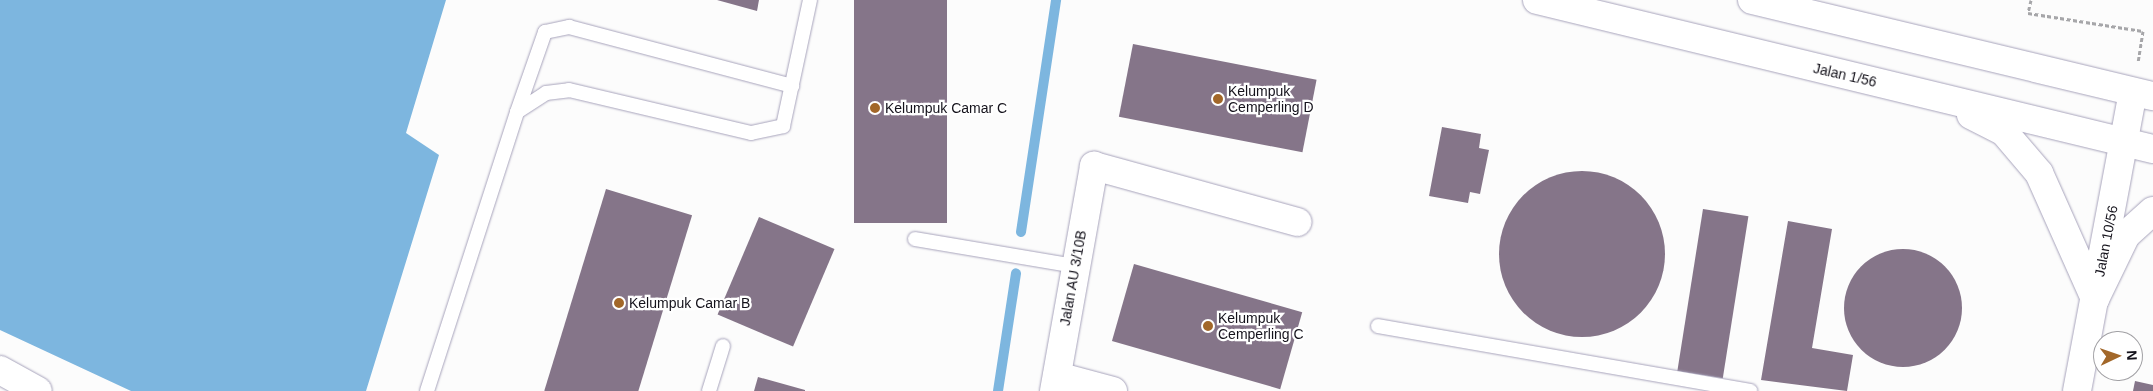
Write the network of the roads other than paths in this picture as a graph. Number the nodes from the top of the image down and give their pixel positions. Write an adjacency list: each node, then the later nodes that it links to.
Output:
1 (810, 0): 5 (lane)
2 (1537, 0): 4 (main road, Jalan 1/56)
3 (1752, 0): 6 (main road)
4 (1573, 4): 7 (main road, Jalan 1/56)
5 (792, 86): 8 (lane); 8 (lane)
6 (2143, 94): 9 (main road, Jalan 10/56)
7 (1934, 95): 9 (main road, Jalan 1/56); 15 (main road)
8 (518, 112): 21 (lane)
9 (2125, 144): 10 (main road, Jalan 1/56); 15 (main road, Jalan 10/56)
10 (2153, 149)
11 (2153, 211): 15 (main road)
12 (1296, 222): 14 (main road, Jalan AU 3/10B)
13 (915, 239): 14 (lane)
14 (1075, 266): 19 (main road, Jalan AU 3/10B)
15 (2095, 299): 25 (main road, Jalan 10/56)
16 (1378, 326): 24 (lane)
17 (724, 346): 22 (lane)
18 (0, 370): 20 (main road)
19 (1056, 384): 23 (main road)
20 (38, 391)
21 (427, 391)
22 (709, 391)
23 (1113, 391)
24 (1750, 391)
25 (2077, 391)

